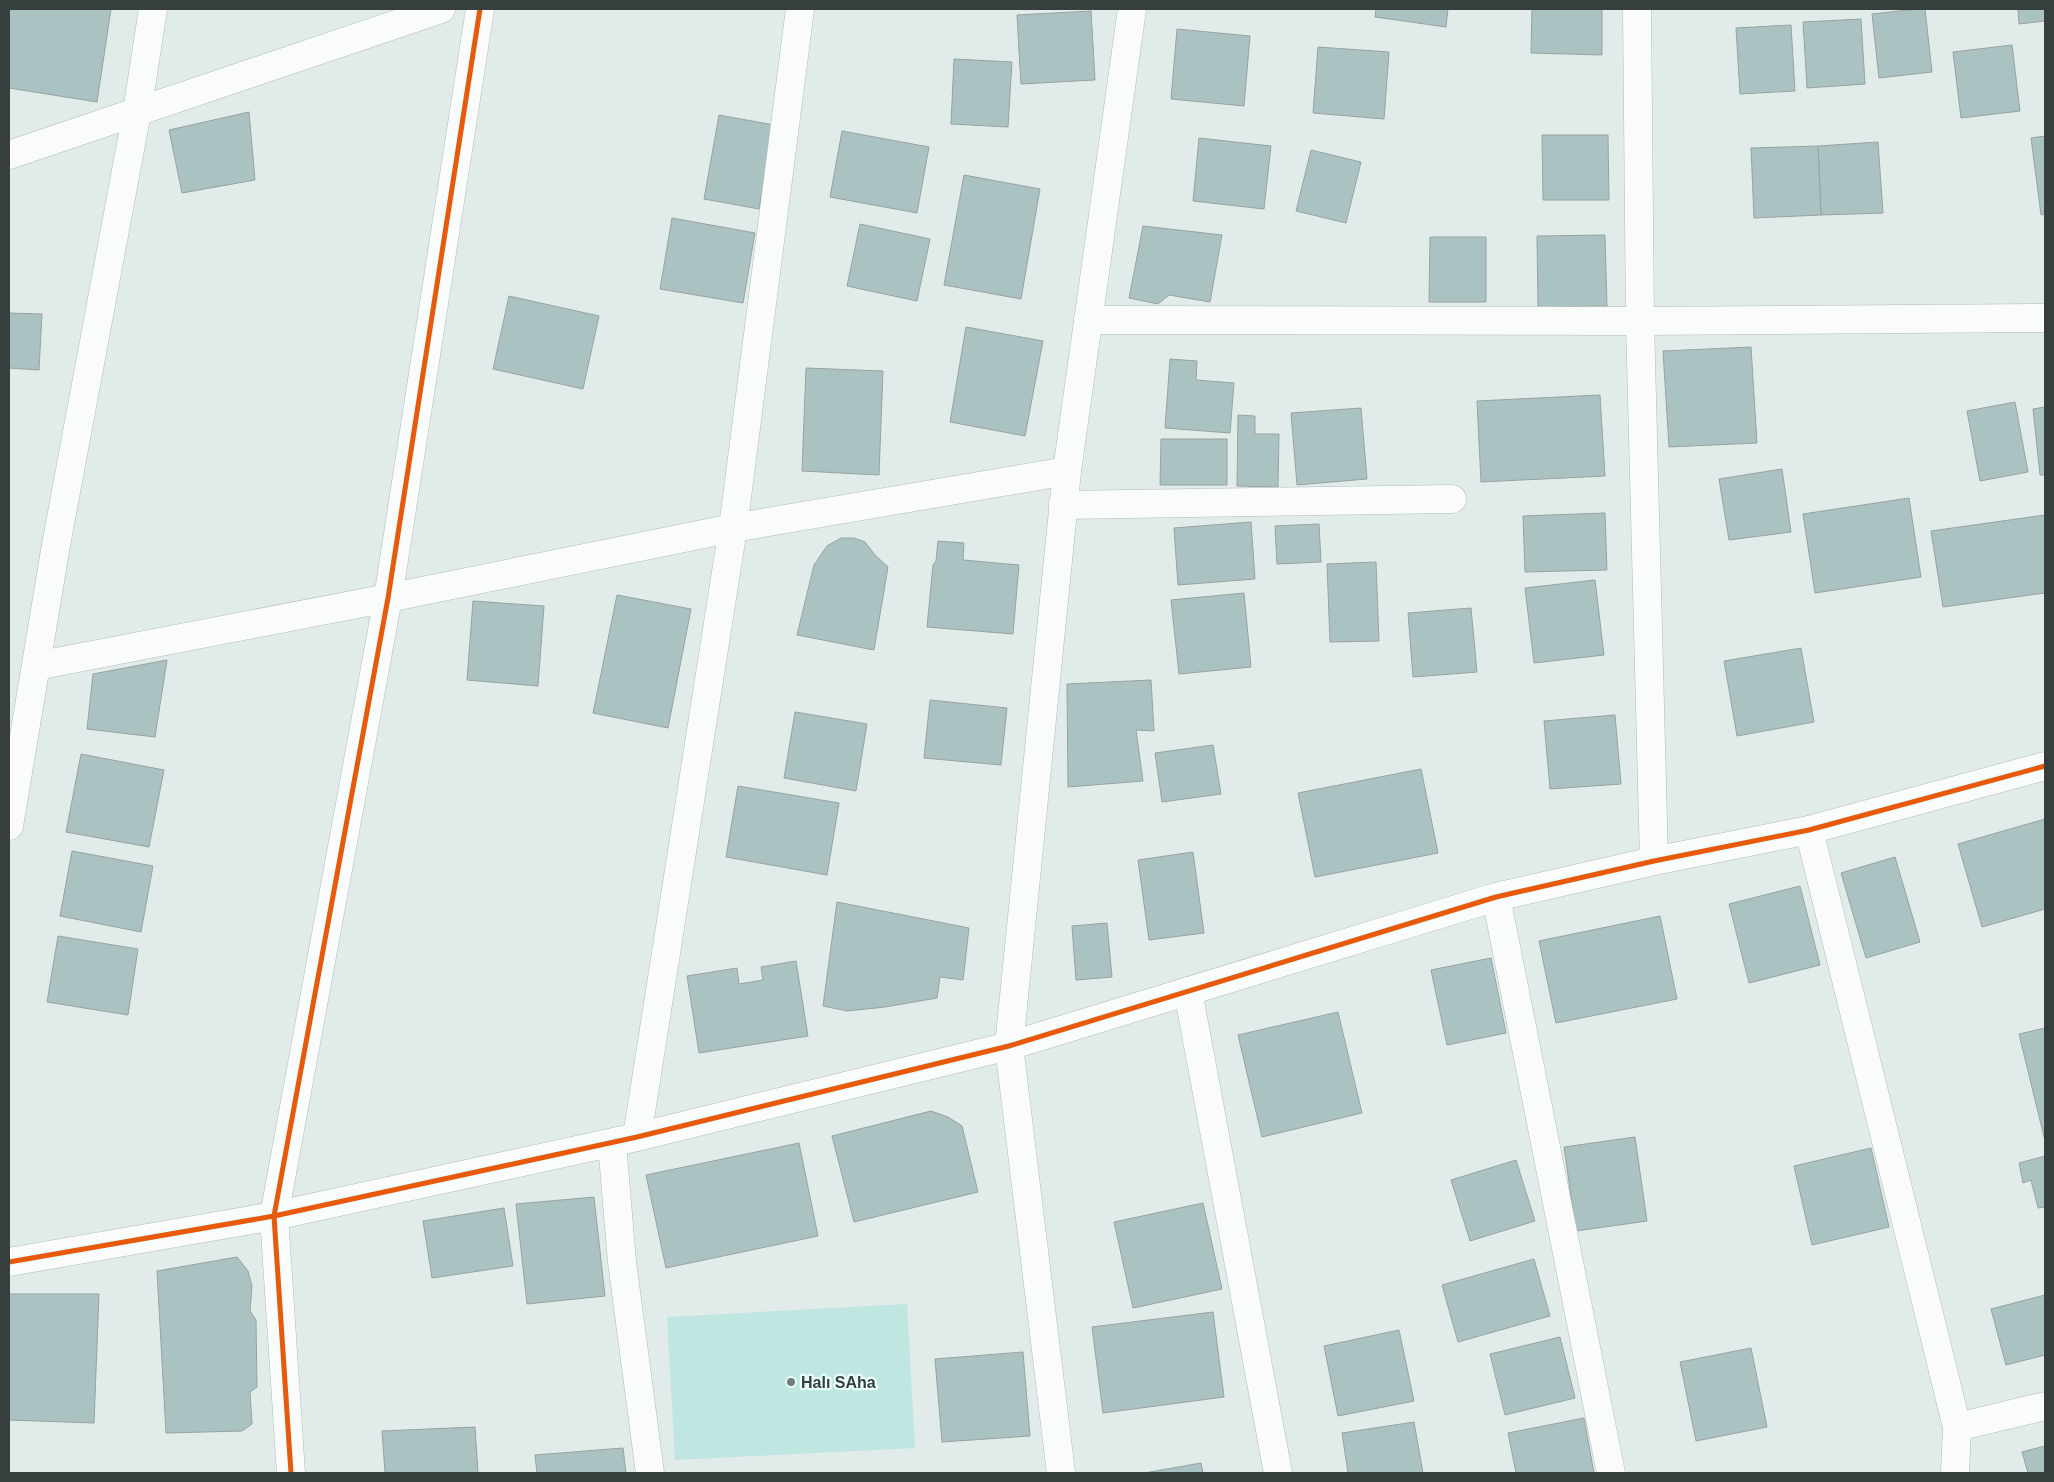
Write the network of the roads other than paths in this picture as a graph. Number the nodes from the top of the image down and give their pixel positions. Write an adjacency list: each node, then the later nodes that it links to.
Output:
1 (153, 9): 7 (street)
2 (441, 9): 7 (street)
3 (480, 9): 16 (street)
4 (800, 9): 15 (street)
5 (1132, 9): 10 (street)
6 (1637, 9): 11 (street)
7 (137, 112): 8 (street); 17 (street)
8 (9, 156)
9 (2045, 318): 11 (street)
10 (1088, 320): 11 (street); 12 (street)
11 (1640, 321): 21 (street)
12 (1067, 471): 14 (street); 15 (street)
13 (1452, 500): 14 (street)
14 (1063, 505): 24 (street)
15 (733, 528): 16 (street); 25 (street)
16 (388, 598): 17 (street); 26 (street)
17 (36, 666): 19 (street)
18 (2045, 766): 20 (street)
19 (9, 826)
20 (1809, 830): 21 (street); 29 (street)
21 (1654, 861): 22 (street)
22 (1496, 897): 23 (street); 35 (street)
23 (1188, 991): 24 (street); 34 (street)
24 (1009, 1046): 25 (street); 33 (street)
25 (625, 1140): 26 (street); 32 (street)
26 (274, 1216): 27 (street); 31 (street)
27 (9, 1262)
28 (2045, 1406): 29 (street)
29 (1957, 1427): 30 (street)
30 (1948, 1472)
31 (291, 1473)
32 (650, 1473)
33 (1061, 1473)
34 (1278, 1473)
35 (1611, 1473)

